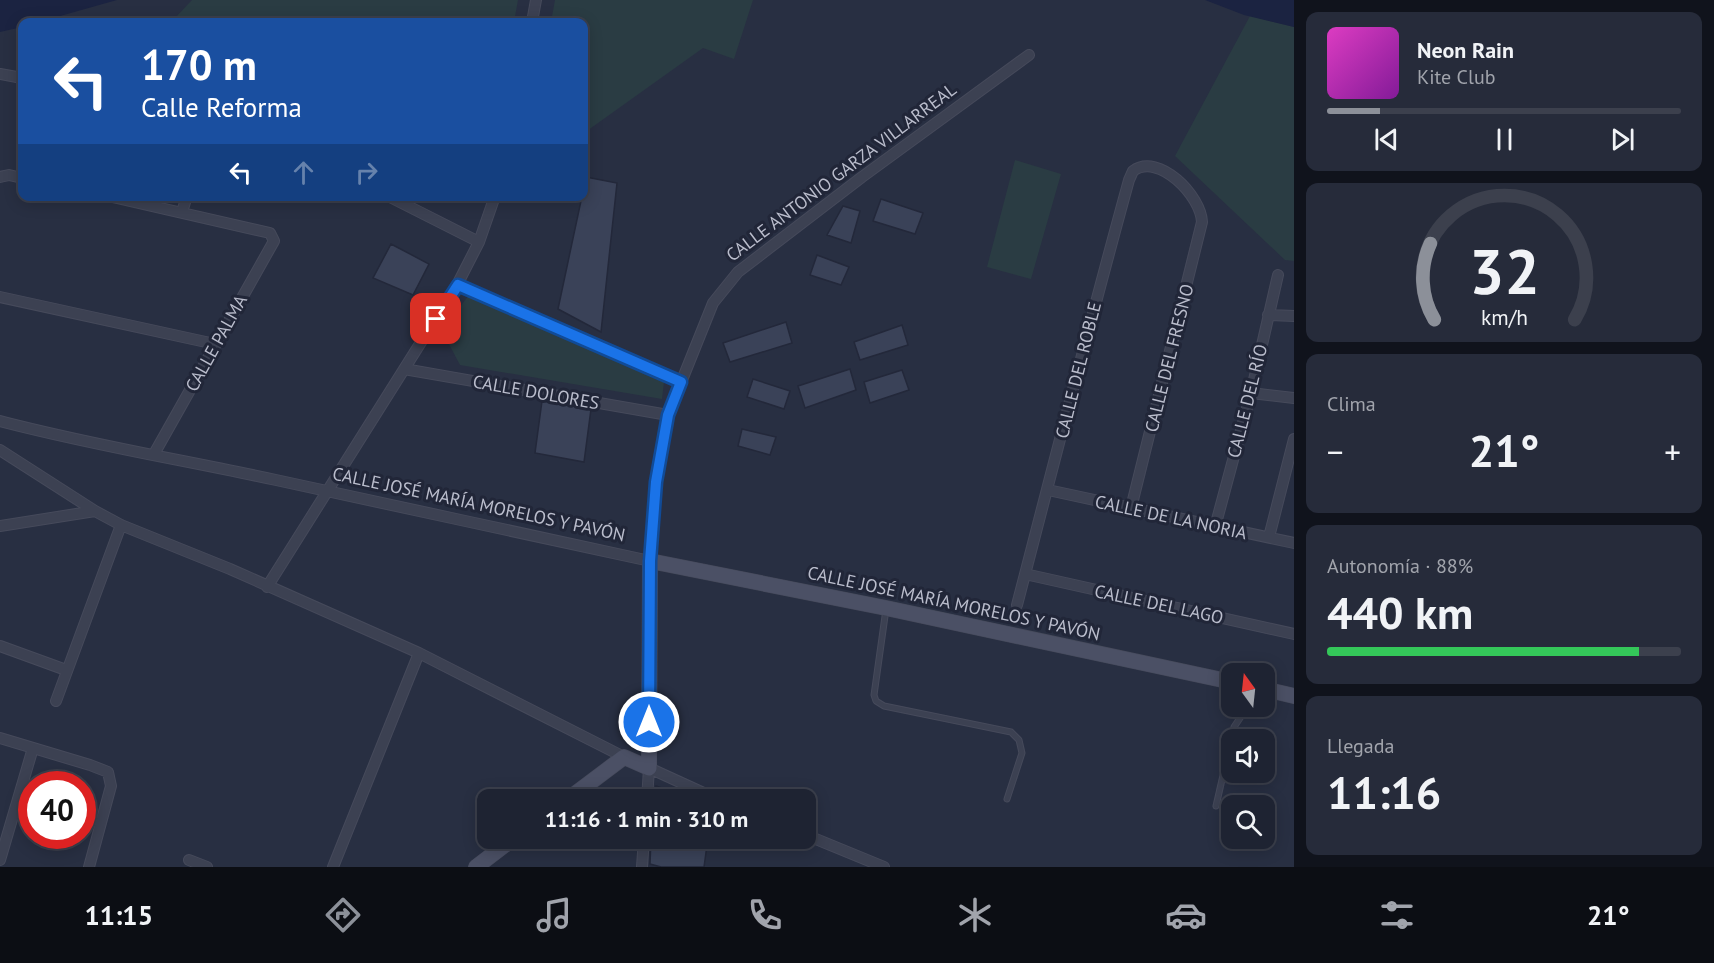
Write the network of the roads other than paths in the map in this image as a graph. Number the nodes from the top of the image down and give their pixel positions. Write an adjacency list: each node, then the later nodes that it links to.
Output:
1 (536, 0): 2 (street)
2 (533, 18)
3 (1029, 55): 22 (street, CALLE ANTONIO GARZA VILLARREAL)
4 (0, 74): 5 (street)
5 (18, 77)
6 (0, 177): 7 (street)
7 (18, 177)
8 (131, 201): 13 (street)
9 (185, 201): 13 (street)
10 (398, 201): 14 (street)
11 (493, 201): 14 (street)
12 (1199, 208): 31 (street, CALLE DEL ROBLE); 32 (street, CALLE DEL FRESNO)
13 (182, 212): 20 (street, CALLE PALMA)
14 (479, 242): 16 (street)
15 (1278, 275): 18 (street, CALLE DEL RÍO)
16 (458, 285): 21 (street); 22 (street)
17 (0, 297): 20 (street)
18 (1268, 315): 19 (street); 23 (street, CALLE DEL RÍO)
19 (1294, 316)
20 (215, 344): 29 (street, CALLE PALMA)
21 (404, 369): 25 (street, CALLE DOLORES); 30 (street)
22 (681, 382): 25 (street, CALLE ANTONIO GARZA VILLARREAL)
23 (1251, 393): 24 (street); 36 (street, CALLE DEL RÍO)
24 (1294, 398)
25 (668, 415): 39 (street, CALLE ANTONIO GARZA VILLARREAL)
26 (0, 421): 29 (street, CALLE JOSÉ MARÍA MORELOS Y PAVÓN)
27 (1294, 439): 37 (street)
28 (0, 450): 33 (street)
29 (154, 454): 30 (street, CALLE JOSÉ MARÍA MORELOS Y PAVÓN)
30 (326, 490): 39 (street, CALLE JOSÉ MARÍA MORELOS Y PAVÓN); 41 (street)
31 (1048, 490): 32 (street, CALLE DE LA NORIA); 40 (street, CALLE DEL ROBLE)
32 (1131, 508): 36 (street, CALLE DE LA NORIA)
33 (95, 511): 34 (street); 35 (street)
34 (121, 525): 41 (street); 47 (street)
35 (0, 526)
36 (1215, 527): 37 (street, CALLE DE LA NORIA)
37 (1269, 537): 38 (street, CALLE DE LA NORIA)
38 (1294, 543)
39 (650, 561): 43 (street, CALLE JOSÉ MARÍA MORELOS Y PAVÓN); 56 (street, CALLE ANTONIO GARZA VILLARREAL)
40 (1024, 574): 42 (street, CALLE DEL ROBLE); 44 (street, CALLE DEL LAGO)
41 (267, 587): 46 (street)
42 (1017, 605)
43 (886, 608): 48 (street, CALLE JOSÉ MARÍA MORELOS Y PAVÓN); 60 (lane)
44 (1294, 634)
45 (0, 646): 47 (street)
46 (418, 653): 55 (street); 70 (street)
47 (66, 670): 51 (street)
48 (1221, 680)
49 (1275, 692): 50 (street)
50 (1294, 696)
51 (56, 701)
52 (1240, 717): 61 (lane)
53 (0, 738): 54 (street)
54 (33, 748): 65 (street); 68 (street)
55 (624, 757): 56 (street); 57 (street)
56 (649, 768): 58 (street, CALLE ANTONIO GARZA VILLARREAL); 59 (street)
57 (582, 789)
58 (647, 789)
59 (695, 789)
60 (1007, 799)
61 (1216, 806)
62 (816, 839): 67 (street)
63 (500, 849): 71 (street)
64 (643, 849): 72 (street)
65 (0, 860)
66 (189, 860): 69 (street)
67 (878, 866)
68 (89, 867)
69 (207, 867)
70 (333, 867)
71 (476, 867)
72 (642, 867)

